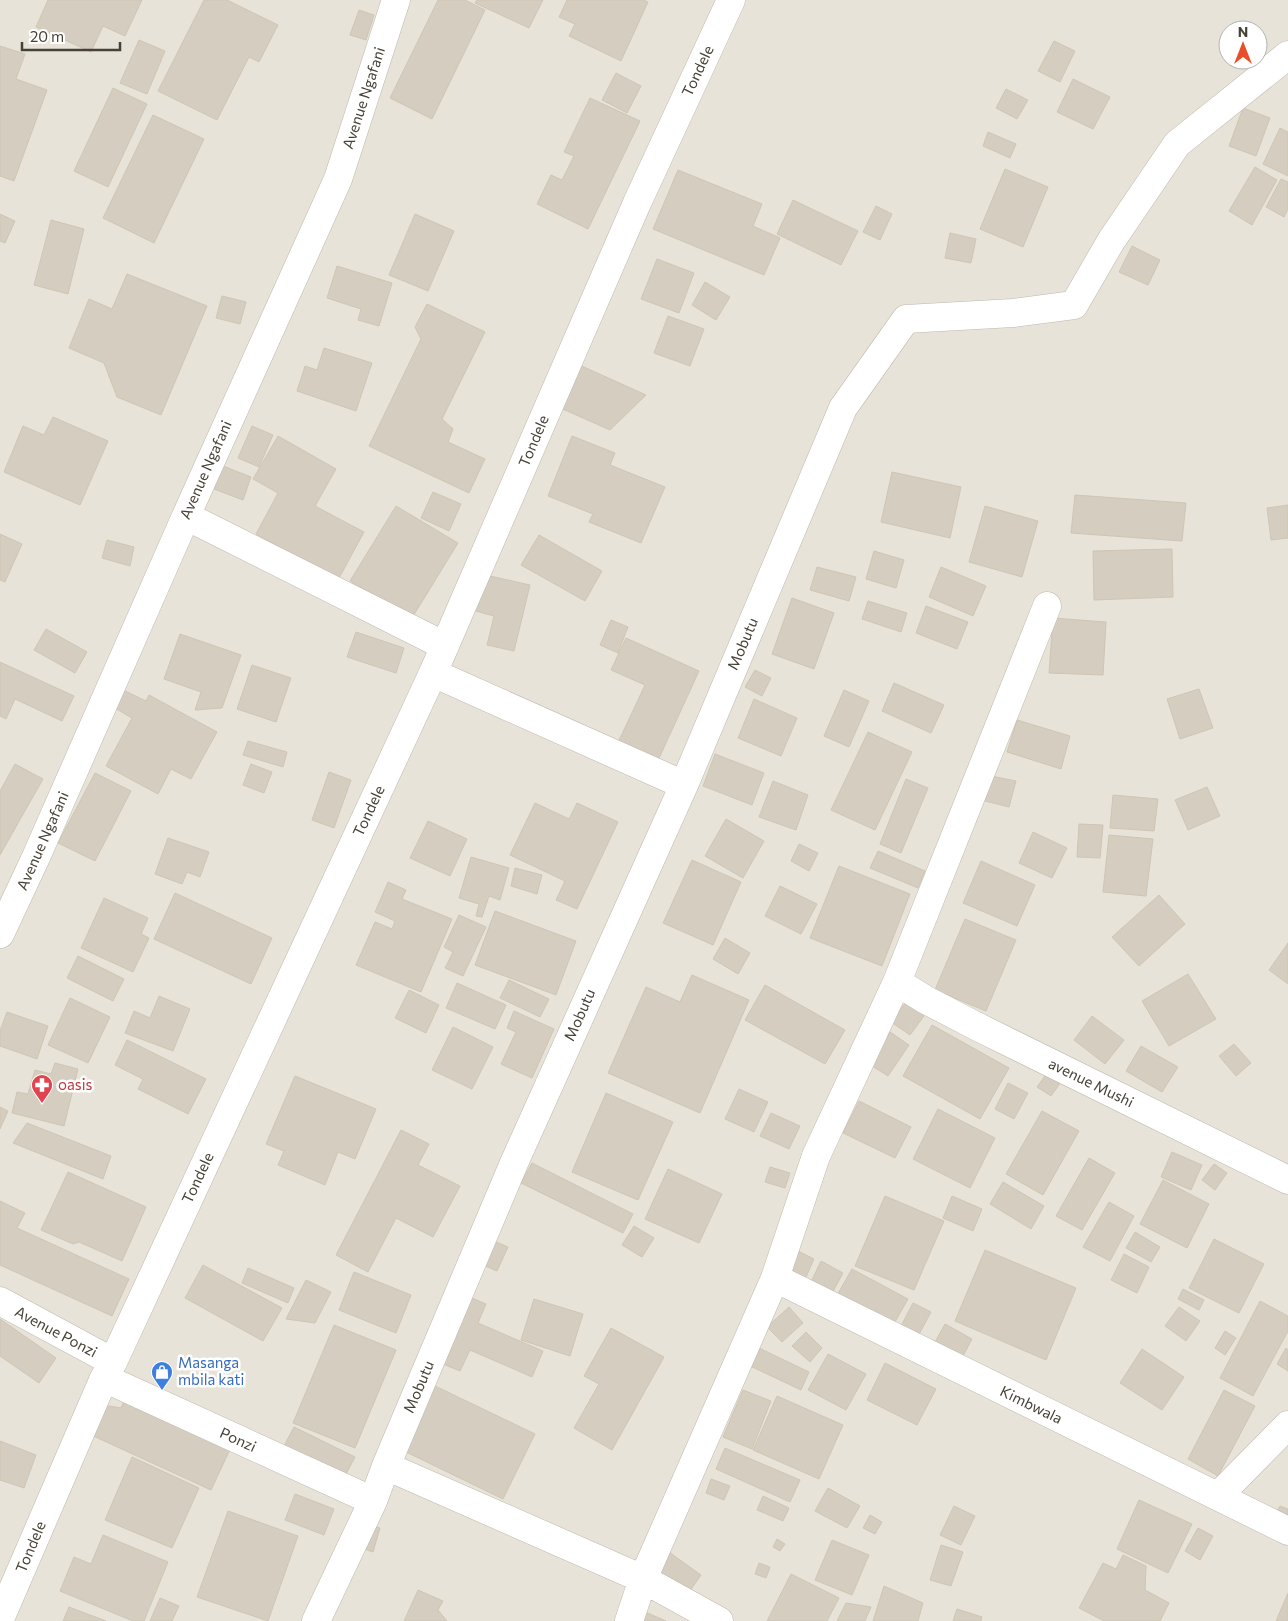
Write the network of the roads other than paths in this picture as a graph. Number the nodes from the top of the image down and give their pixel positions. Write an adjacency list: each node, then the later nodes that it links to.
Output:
1 (396, 0): 4 (street, Avenue Ngafani)
2 (731, 0): 6 (street, Tondele)
3 (1288, 54): 8 (street, Mobutu)
4 (186, 516): 6 (street); 9 (street, Avenue Ngafani)
5 (1047, 606): 10 (street)
6 (445, 646): 7 (street, Tondele)
7 (434, 673): 8 (street); 14 (street, Tondele)
8 (684, 785): 16 (street, Mobutu)
9 (0, 934)
10 (897, 982): 11 (street, avenue Mushi); 12 (street)
11 (1288, 1180)
12 (774, 1278): 17 (street, Kimbwala); 20 (street)
13 (0, 1302): 14 (street, Avenue Ponzi)
14 (108, 1370): 18 (street, Ponzi); 21 (street, Tondele)
15 (1288, 1425): 17 (street)
16 (386, 1466): 18 (street, Mobutu); 20 (street)
17 (1218, 1496): 19 (street, Kimbwala)
18 (373, 1501): 22 (street, Mobutu)
19 (1288, 1531)
20 (643, 1579): 23 (street); 24 (street)
21 (0, 1619)
22 (316, 1621)
23 (629, 1621)
24 (719, 1621)

